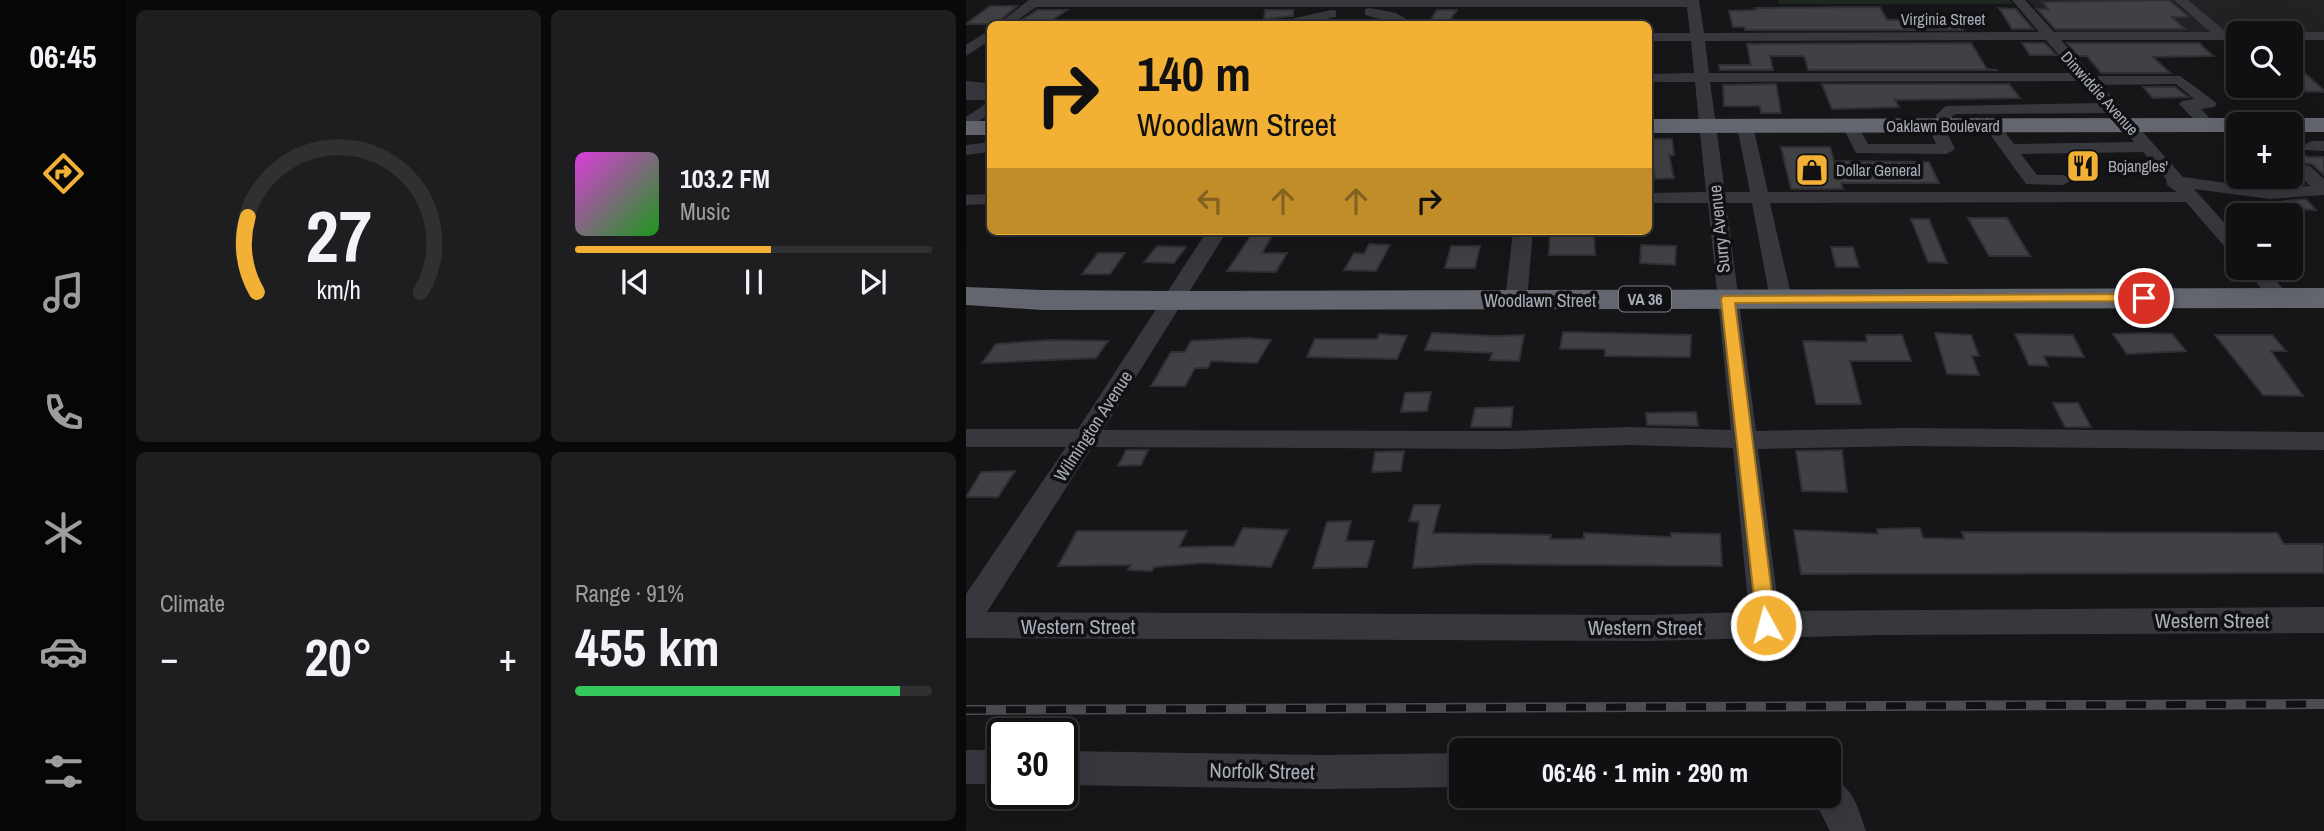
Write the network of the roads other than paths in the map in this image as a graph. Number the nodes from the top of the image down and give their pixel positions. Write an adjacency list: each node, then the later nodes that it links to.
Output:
1 (2018, 0): 13 (street, Dinwiddie Avenue)
2 (2180, 0): 14 (street)
3 (1035, 2): 6 (street); 9 (street)
4 (1637, 2): 6 (street); 7 (street); 8 (street)
5 (1693, 2): 7 (street); 17 (street, Surry Avenue)
6 (1359, 5): 10 (street); 11 (street)
7 (1664, 19): 12 (street, Virginia Street); 17 (street, Virginia Street)
8 (1637, 20)
9 (1008, 21)
10 (1299, 21)
11 (1402, 21)
12 (1652, 32)
13 (2050, 36): 14 (street, Virginia Street); 17 (street, Virginia Street); 24 (street, Dinwiddie Avenue)
14 (2223, 36)
15 (2303, 36): 16 (street)
16 (2324, 36)
17 (1696, 37): 23 (street, Surry Avenue)
18 (987, 38): 19 (street)
19 (966, 39)
20 (987, 39): 21 (street)
21 (966, 52)
22 (1652, 78): 23 (street)
23 (1701, 78): 24 (street); 34 (street, Surry Avenue)
24 (2087, 79): 28 (street, Dinwiddie Avenue); 29 (street)
25 (966, 86): 26 (street)
26 (987, 96)
27 (987, 115): 37 (street)
28 (2120, 117): 29 (highway, Oaklawn Boulevard); 36 (highway, Oaklawn Boulevard); 38 (street, Dinwiddie Avenue)
29 (2208, 125): 30 (highway, Oaklawn Boulevard)
30 (2226, 125)
31 (2303, 125): 32 (highway)
32 (2324, 125)
33 (1652, 126): 34 (highway, Oaklawn Boulevard)
34 (1707, 126): 35 (highway, Oaklawn Boulevard); 43 (street, Surry Avenue)
35 (1745, 126): 36 (highway, Oaklawn Boulevard); 44 (street)
36 (2004, 127): 38 (street); 40 (street)
37 (979, 138)
38 (2148, 147): 40 (street, Dinwiddie Avenue)
39 (2304, 170): 40 (street)
40 (2180, 181): 45 (street, Dinwiddie Avenue)
41 (966, 186): 42 (street)
42 (987, 186)
43 (1717, 197): 44 (street); 46 (street); 56 (street, Surry Avenue)
44 (1758, 197): 45 (street); 57 (street)
45 (2194, 197): 51 (street, Dinwiddie Avenue)
46 (1652, 198)
47 (987, 199): 48 (street)
48 (966, 200)
49 (1214, 235): 59 (street, Wilmington Avenue)
50 (1523, 235): 58 (street)
51 (2226, 236)
52 (2264, 280): 54 (street)
53 (966, 296): 59 (highway, Woodlawn Street / VA 36)
54 (2280, 298): 55 (highway, Woodlawn Street / VA 36); 57 (highway, Woodlawn Street / VA 36)
55 (2324, 298)
56 (1728, 299): 57 (highway, Woodlawn Street / VA 36); 58 (highway, Woodlawn Street / VA 36); 62 (street, Surry Avenue)
57 (1780, 299)
58 (1516, 300): 59 (highway, Woodlawn Street / VA 36)
59 (1172, 301): 61 (street, Wilmington Avenue)
60 (966, 438): 61 (street)
61 (1085, 439): 62 (street); 64 (street, Wilmington Avenue)
62 (1744, 439): 63 (street); 67 (street, Surry Avenue)
63 (2324, 441)
64 (966, 618)
65 (2324, 620): 67 (street, Western Street)
66 (966, 625): 67 (street, Western Street)
67 (1766, 625)
68 (966, 767): 69 (street)
69 (987, 767)
70 (1078, 768): 71 (street, Norfolk Street)
71 (1449, 770)
72 (1840, 808): 73 (street)
73 (1848, 831)

